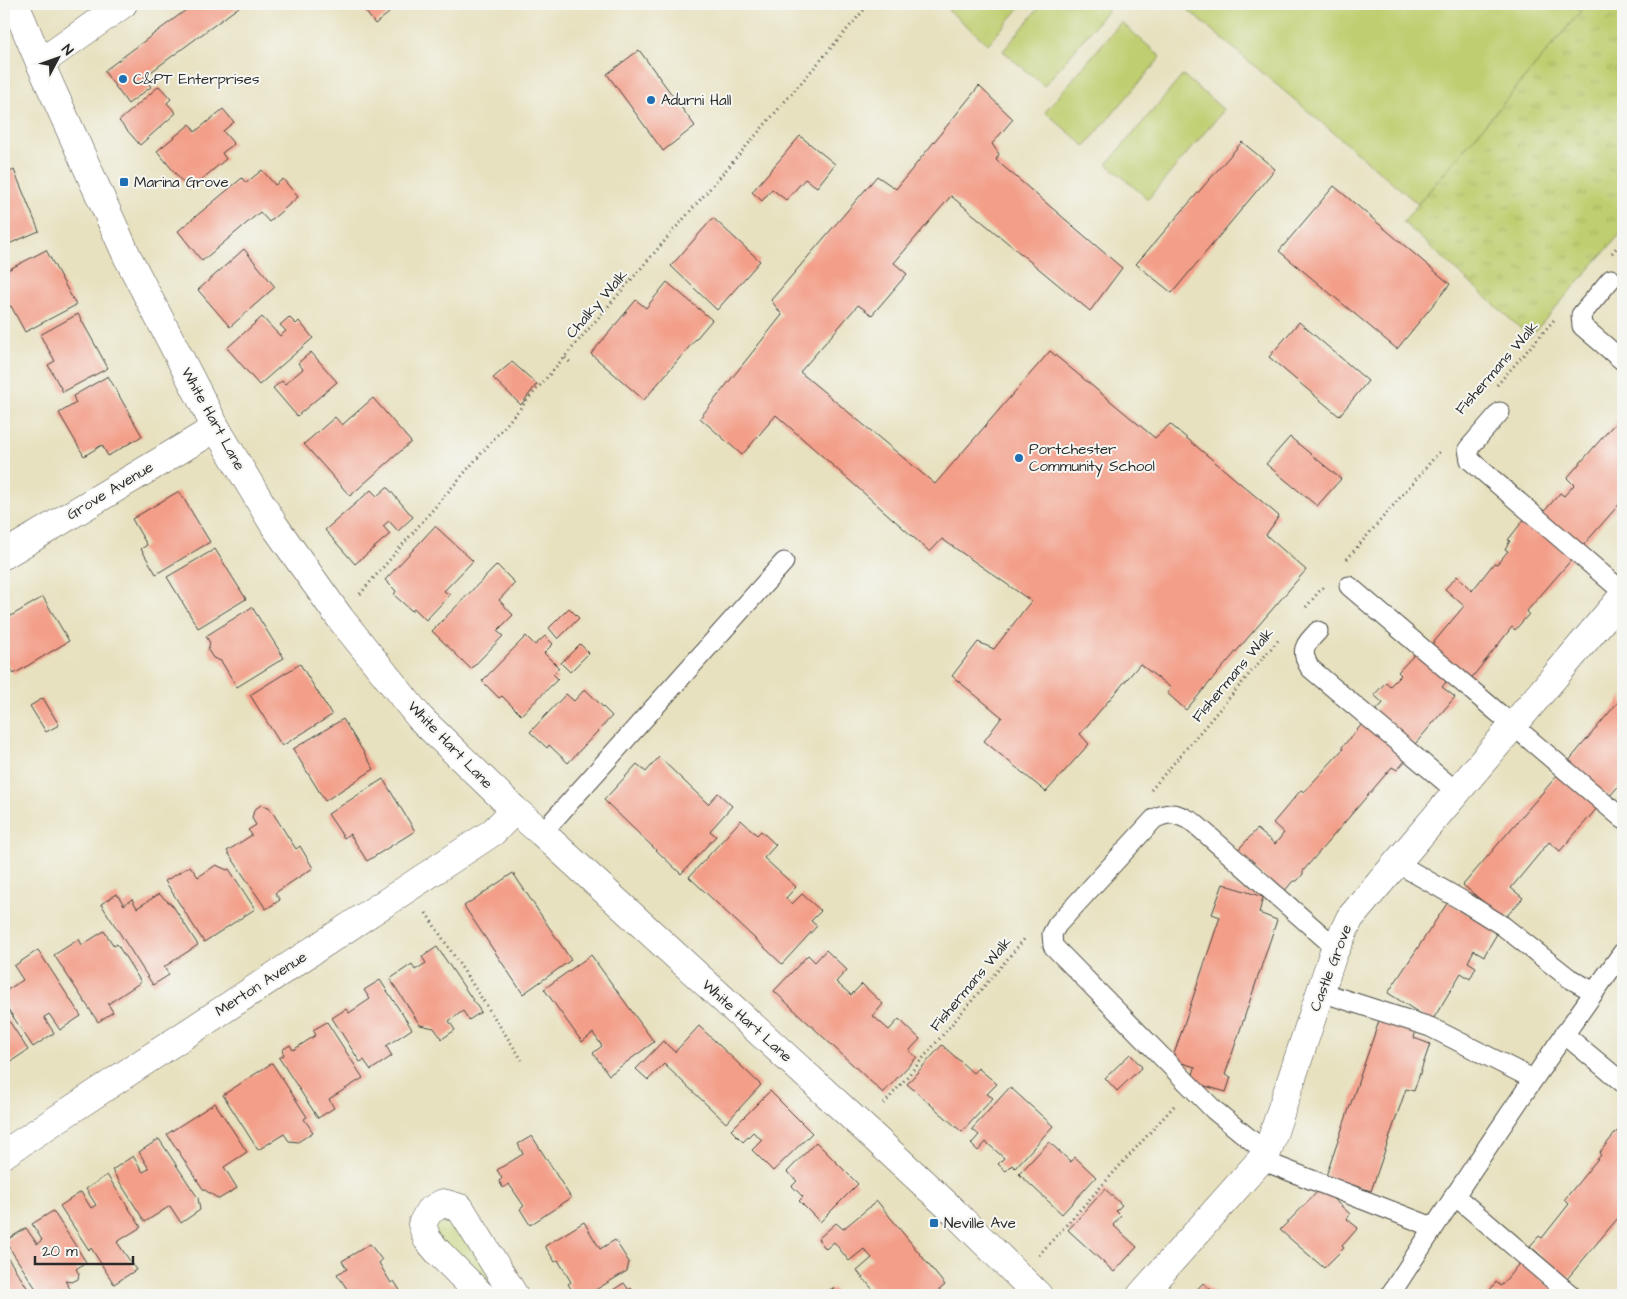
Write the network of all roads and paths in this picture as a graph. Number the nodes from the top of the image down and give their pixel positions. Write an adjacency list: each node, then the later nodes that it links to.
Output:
1 (16, 4): 4 (street, White Hart Lane)
2 (123, 4): 4 (street)
3 (869, 4): 9 (path, Chalky Walk)
4 (40, 63): 14 (street, White Hart Lane)
5 (1623, 240): 6 (path)
6 (1610, 255)
7 (1611, 279): 10 (lane)
8 (1558, 315): 12 (path, Fishermans Walk)
9 (565, 358): 11 (path); 24 (path, Chalky Walk)
10 (1623, 361)
11 (572, 364)
12 (1494, 390)
13 (1500, 412): 21 (lane)
14 (216, 428): 16 (street, Grove Avenue); 24 (street, White Hart Lane)
15 (1442, 449): 17 (path)
16 (4, 555)
17 (1346, 560)
18 (784, 562): 32 (lane)
19 (1328, 582): 23 (path)
20 (1349, 586): 27 (lane)
21 (1623, 592)
22 (1623, 596): 27 (street, Castle Grove)
23 (1302, 612)
24 (340, 618): 30 (street, White Hart Lane)
25 (1318, 631): 28 (lane)
26 (1283, 635): 29 (path, Fishermans Walk)
27 (1514, 725): 28 (street, Castle Grove); 31 (lane)
28 (1457, 792): 33 (street, Castle Grove)
29 (1148, 794)
30 (515, 810): 32 (street, White Hart Lane); 34 (street, Merton Avenue)
31 (1623, 819)
32 (542, 833): 45 (street, White Hart Lane)
33 (1397, 863): 36 (street, Castle Grove); 39 (lane)
34 (410, 887): 41 (path); 46 (street, Merton Avenue)
35 (1032, 930): 45 (path, Fishermans Walk)
36 (1336, 948): 38 (street, Castle Grove); 44 (lane)
37 (1623, 952): 39 (lane)
38 (1321, 992): 42 (lane); 47 (street, Castle Grove)
39 (1594, 992): 40 (lane)
40 (1564, 1034): 42 (lane); 43 (lane)
41 (522, 1060)
42 (1533, 1079): 48 (lane)
43 (1623, 1083)
44 (1192, 1087): 47 (lane); 50 (path)
45 (864, 1128): 50 (street, White Hart Lane)
46 (4, 1154)
47 (1264, 1157): 49 (lane); 53 (street, Castle Grove)
48 (1454, 1196): 49 (lane); 55 (lane)
49 (1433, 1227): 54 (lane)
50 (1028, 1289)
51 (481, 1295): 52 (street)
52 (514, 1295)
53 (1141, 1295)
54 (1390, 1295)
55 (1571, 1295)

